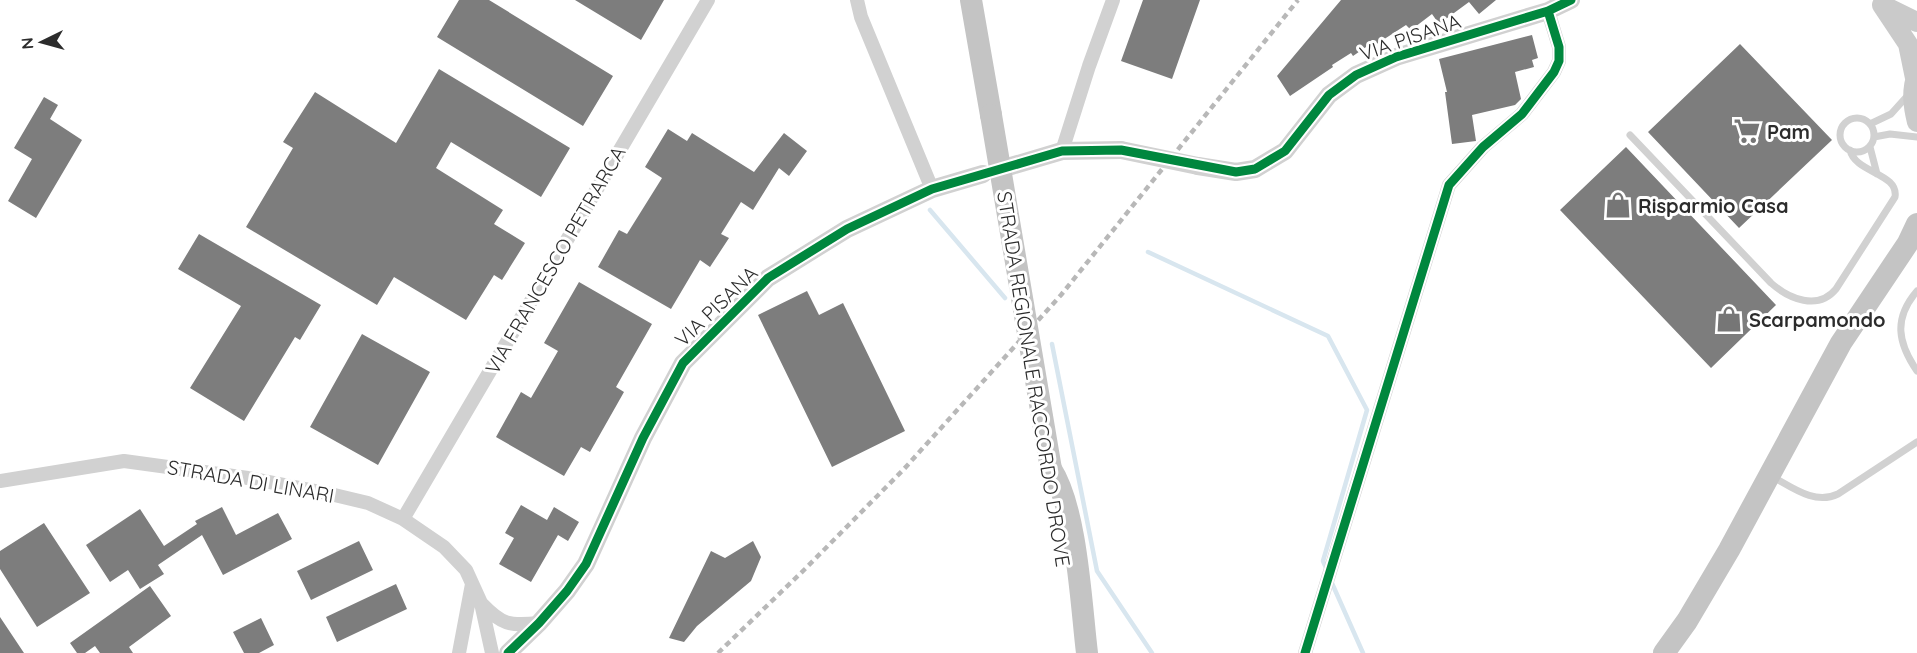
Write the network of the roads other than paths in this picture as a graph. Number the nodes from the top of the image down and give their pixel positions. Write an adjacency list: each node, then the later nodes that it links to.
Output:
1 (708, 0): 29 (street, VIA FRANCESCO PETRARCA)
2 (857, 0): 21 (street)
3 (971, 0): 26 (main road, STRADA REGIONALE RACCORDO DROVE, bridge)
4 (1113, 0): 17 (street)
5 (1571, 0): 7 (street, VIA PISANA)
6 (1879, 2): 8 (main road); 9 (main road)
7 (1548, 11): 17 (street, VIA PISANA, bridge); 38 (street)
8 (1917, 22)
9 (1915, 81): 10 (main road); 11 (lane)
10 (1917, 122)
11 (1870, 124): 13 (lane); 16 (lane)
12 (1630, 135): 20 (lane)
13 (1874, 137): 14 (lane); 15 (lane)
14 (1917, 137)
15 (1870, 147): 16 (lane); 20 (lane)
16 (1850, 150): 20 (lane)
17 (1062, 151): 18 (street, VIA PISANA)
18 (1011, 166)
19 (983, 174): 21 (street, VIA PISANA)
20 (1877, 174)
21 (932, 189): 32 (street, VIA PISANA)
22 (1914, 234): 27 (main road)
23 (1917, 291): 24 (lane)
24 (1917, 371)
25 (1917, 442): 27 (lane)
26 (1051, 469): 36 (main road, STRADA REGIONALE RACCORDO DROVE); 37 (main road)
27 (1769, 476): 39 (main road)
28 (0, 481): 29 (street, STRADA DI LINARI)
29 (403, 519): 30 (street, STRADA DI LINARI)
30 (472, 584): 31 (street, STRADA DI LINARI); 33 (street)
31 (481, 603): 32 (street, STRADA DI LINARI); 34 (street, STRADA DI LINARI)
32 (539, 623): 35 (street, VIA PISANA)
33 (462, 649)
34 (492, 653)
35 (508, 653)
36 (1075, 653)
37 (1087, 653)
38 (1305, 653)
39 (1664, 653)

